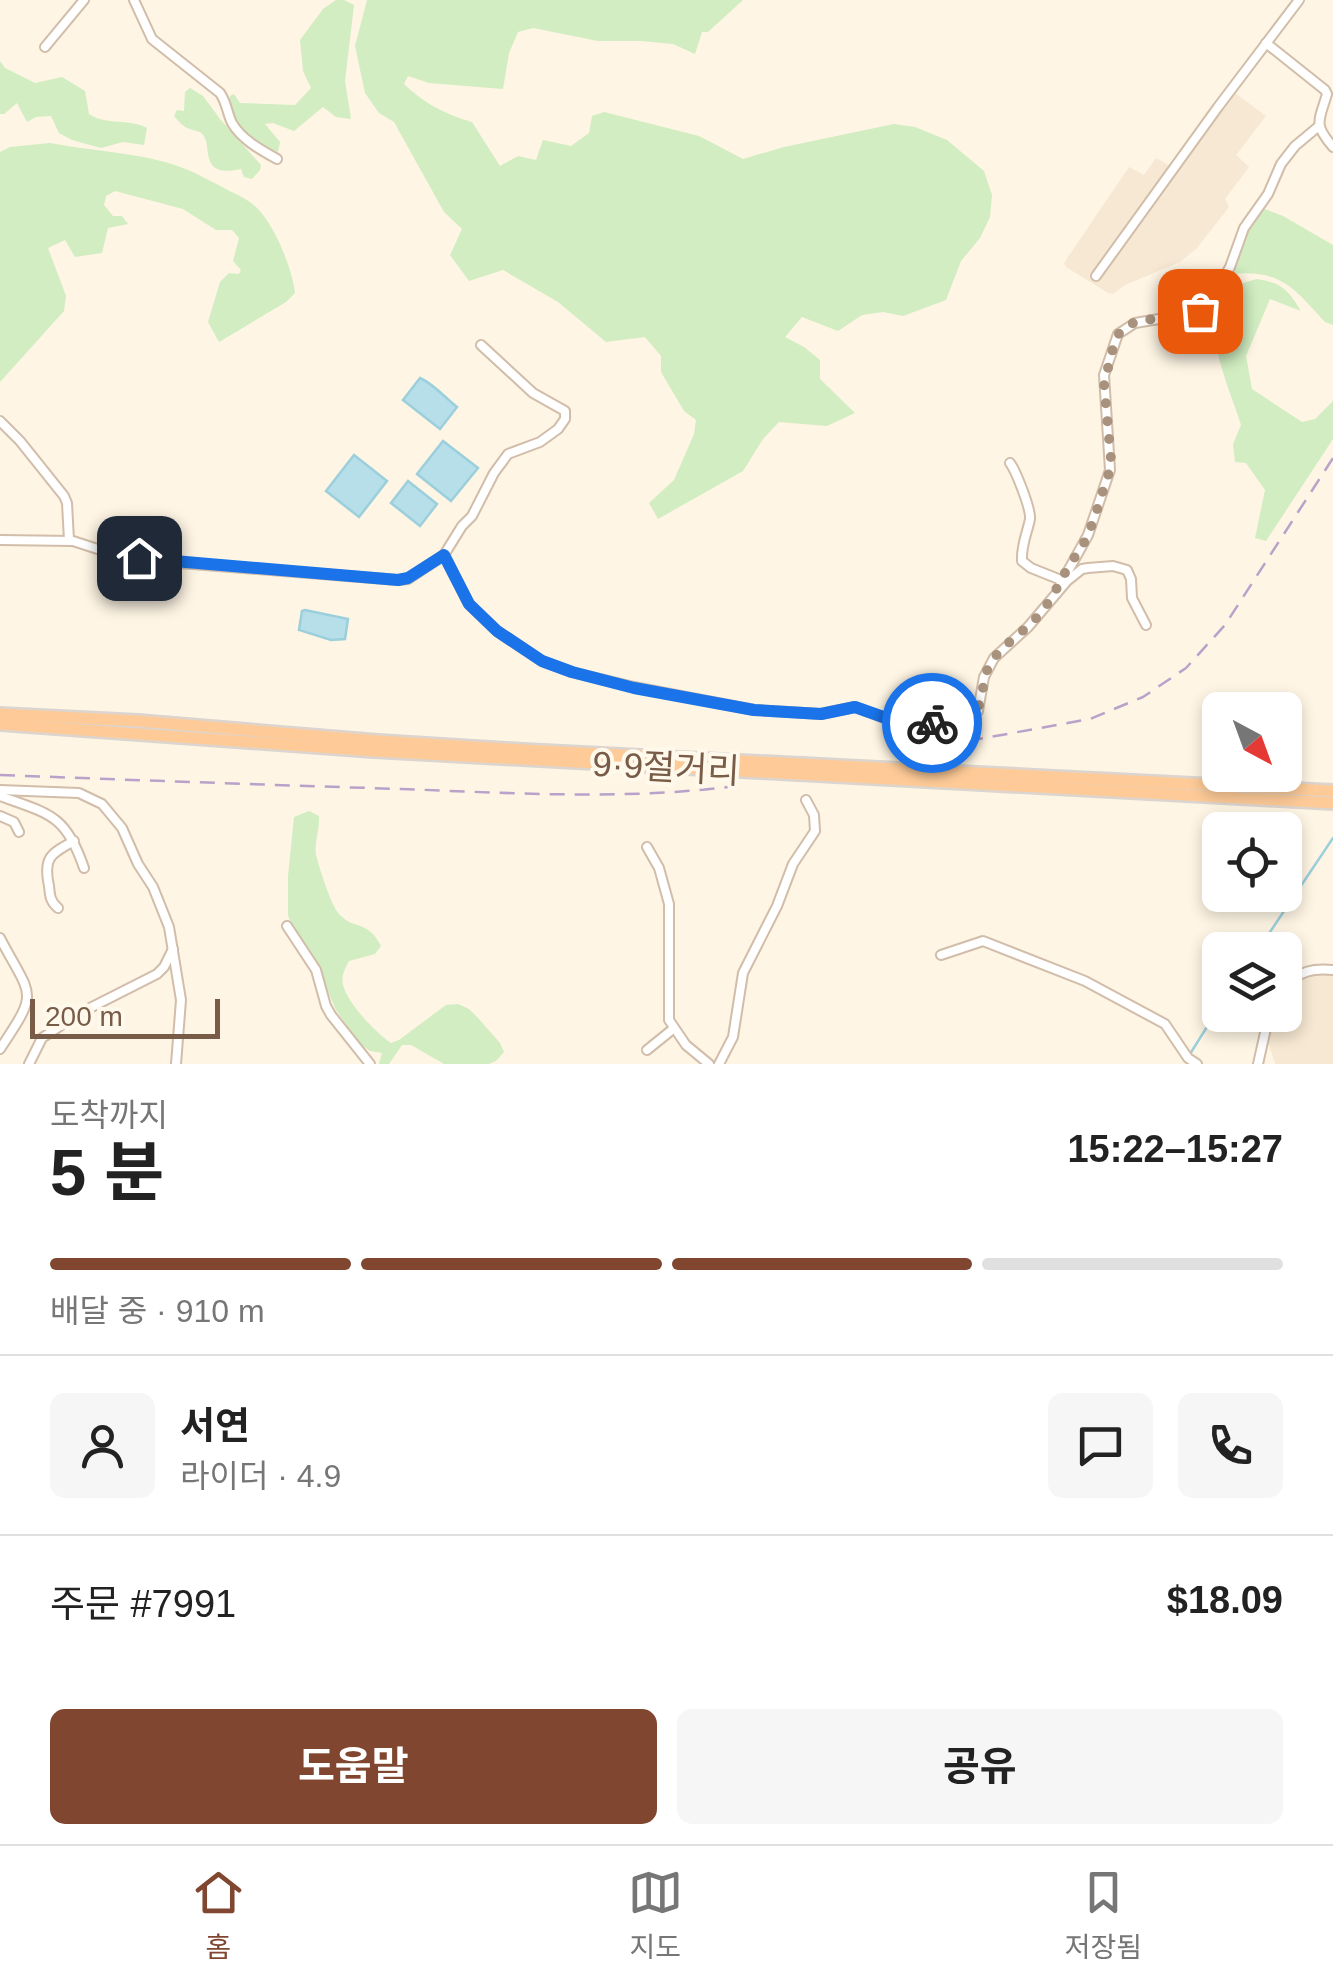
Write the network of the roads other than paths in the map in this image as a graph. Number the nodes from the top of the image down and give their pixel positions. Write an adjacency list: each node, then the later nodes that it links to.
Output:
1 (84, 0): 7 (street)
2 (134, 0): 10 (street)
3 (1287, 0): 5 (street)
4 (1299, 0): 5 (street)
5 (1289, 12): 6 (street)
6 (1266, 43): 8 (street); 11 (street)
7 (45, 47)
8 (1318, 126): 9 (street); 20 (street)
9 (1333, 147)
10 (277, 159)
11 (1096, 276)
12 (480, 345): 19 (street)
13 (0, 421): 14 (street)
14 (10, 431): 15 (street); 18 (street)
15 (0, 433)
16 (1010, 463): 20 (street)
17 (0, 540): 18 (street)
18 (69, 540): 19 (street)
19 (444, 555): 21 (street)
20 (1061, 580): 21 (street)
21 (1056, 594): 22 (street)
22 (1146, 625)
23 (0, 714): 25 (highway, 9·9절거리)
24 (0, 724): 28 (highway, 9·9절거리)
25 (1333, 791)
26 (0, 793): 31 (street); 37 (street)
27 (806, 800): 49 (street)
28 (1333, 803)
29 (0, 816): 30 (street)
30 (19, 832)
31 (74, 842): 33 (street); 34 (street)
32 (647, 846): 41 (street)
33 (84, 868)
34 (58, 908)
35 (287, 926): 47 (street)
36 (0, 938): 43 (street)
37 (173, 949): 45 (street); 46 (street)
38 (941, 955): 50 (street)
39 (1333, 970): 40 (street)
40 (1302, 972)
41 (674, 1029): 44 (street); 48 (street)
42 (1266, 1032): 51 (street)
43 (0, 1050)
44 (646, 1050)
45 (29, 1064)
46 (176, 1064)
47 (370, 1064)
48 (709, 1064)
49 (719, 1064)
50 (1197, 1064)
51 (1258, 1064)

